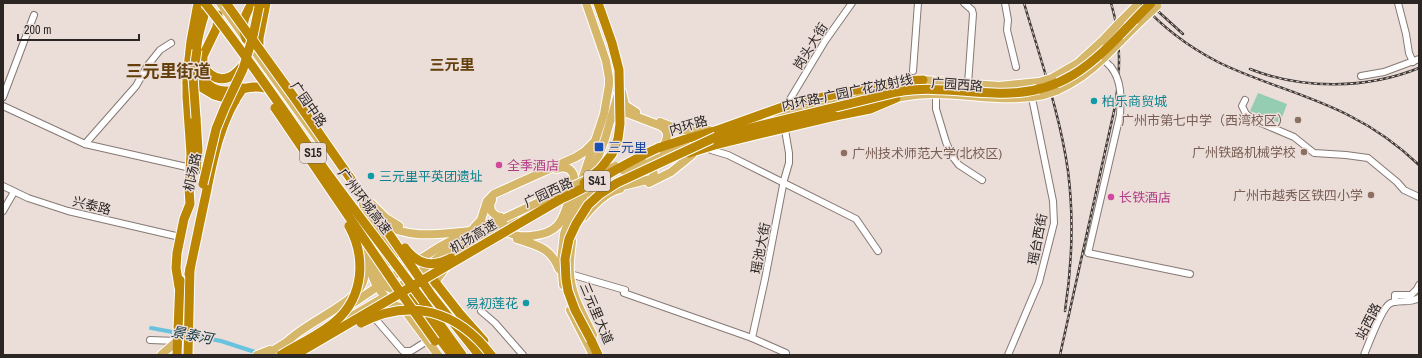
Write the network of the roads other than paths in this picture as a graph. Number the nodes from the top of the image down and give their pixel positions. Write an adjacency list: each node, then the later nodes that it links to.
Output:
1 (198, 3): 34 (highway)
2 (205, 3): 26 (highway, 广州环城高速 / S15, bridge)
3 (209, 3): 18 (highway, 广园中路); 23 (highway, 机场路)
4 (220, 3): 20 (main road, 广园中路)
5 (226, 3): 82 (highway, 广州环城高速 / S15, bridge)
6 (586, 3): 64 (main road, 三元里大道)
7 (593, 3): 51 (highway, bridge)
8 (599, 3): 31 (main road, 三元里大道); 51 (highway, bridge)
9 (852, 3): 48 (street, 岗头大街)
10 (918, 3): 29 (street)
11 (964, 3): 35 (street)
12 (1005, 3): 28 (street)
13 (1139, 3): 36 (main road, 广园西路, bridge)
14 (1144, 3): 58 (highway, 内环路-广园广花放射线, bridge)
15 (1398, 3): 25 (street)
16 (259, 4): 20 (highway); 22 (highway); 26 (highway, 机场路, bridge)
17 (1157, 4): 24 (main road, 广园西路, bridge); 72 (highway, 内环路-广园广花放射线, bridge)
18 (218, 14): 23 (highway); 39 (main road, 广园中路)
19 (34, 15): 41 (street)
20 (246, 39): 27 (main road, 广园中路)
21 (171, 43): 65 (street)
22 (259, 44): 27 (main road); 30 (main road)
23 (200, 53): 26 (highway); 37 (highway, bridge); 86 (highway, 机场路, bridge)
24 (1104, 58): 43 (main road, 广园西路, bridge); 107 (street, bridge)
25 (1416, 61): 32 (street)
26 (248, 64): 77 (highway, bridge); 105 (highway, 机场路, bridge); 139 (highway, 广州环城高速 / S15, bridge)
27 (266, 66): 30 (main road); 39 (main road, 广园中路)
28 (1016, 67)
29 (914, 71)
30 (278, 72): 39 (main road); 55 (main road)
31 (622, 76): 58 (main road, 广园西路); 62 (main road, 三元里大道)
32 (1361, 76)
33 (923, 80): 35 (main road, 广园西路); 45 (main road); 49 (main road, 广园西路); 58 (highway, bridge)
34 (187, 83): 47 (highway); 75 (highway)
35 (968, 84): 36 (main road, 广园西路)
36 (1005, 86): 44 (main road)
37 (243, 88): 38 (highway); 47 (highway)
38 (264, 88): 39 (main road); 61 (main road)
39 (281, 94): 52 (main road, 广园中路)
40 (936, 94): 42 (main road, 广园西路); 44 (main road, 广园西路); 76 (street)
41 (3, 97)
42 (896, 98): 54 (main road, 广园西路); 59 (main road); 72 (highway, bridge)
43 (1032, 98): 44 (main road, 广园西路); 149 (street, 瑶台西街)
44 (1004, 99)
45 (798, 100): 48 (main road); 49 (main road)
46 (1245, 100): 84 (street)
47 (235, 101): 98 (highway)
48 (789, 101): 53 (main road)
49 (818, 104): 53 (main road, 广园西路)
50 (3, 106): 65 (street)
51 (620, 112): 85 (highway, bridge)
52 (300, 121): 55 (main road); 61 (main road); 73 (main road, 广园中路); 74 (main road, 广园中路)
53 (745, 121): 56 (main road, 广园西路)
54 (784, 123): 57 (main road, 广园西路); 59 (street, 瑶池大街)
55 (314, 124): 68 (main road)
56 (731, 124): 58 (main road, 广园西路); 60 (street)
57 (772, 126): 60 (main road, 广园西路); 63 (main road)
58 (714, 130): 66 (highway, 内环路)
59 (786, 132): 63 (main road); 78 (street, 瑶池大街)
60 (733, 135): 71 (main road, 广园西路)
61 (298, 137): 70 (main road)
62 (604, 139): 66 (main road); 83 (main road); 96 (main road, 三元里大道)
63 (752, 140): 67 (main road)
64 (595, 141): 80 (main road); 95 (main road); 100 (main road, 三元里大道)
65 (84, 144): 75 (street)
66 (665, 145): 71 (main road, 广园西路); 85 (highway, 机场高速 / S41, bridge)
67 (711, 150): 69 (main road); 78 (street)
68 (336, 154): 74 (main road); 94 (main road)
69 (692, 155): 71 (main road); 96 (main road)
70 (312, 157): 73 (main road); 77 (main road)
71 (640, 158): 83 (main road); 92 (main road, 广园西路, bridge); 92 (main road, 广园西路, bridge)
72 (667, 160): 146 (highway, bridge)
73 (324, 163): 77 (main road, 广园中路)
74 (335, 164): 87 (main road, 广园中路)
75 (191, 168): 86 (highway)
76 (982, 180)
77 (331, 182): 88 (main road); 93 (main road, 广园中路); 130 (highway, bridge); 137 (highway, bridge)
78 (784, 183): 101 (street); 124 (street, 瑶池大街)
79 (3, 186): 81 (street, 兴泰路)
80 (574, 186): 89 (main road); 92 (main road)
81 (14, 192): 90 (street); 97 (street, 兴泰路)
82 (360, 192): 91 (highway, bridge); 115 (highway, 广州环城高速 / S15, bridge)
83 (591, 194): 96 (street)
84 (1419, 197)
85 (562, 199): 91 (highway, 机场高速 / S41, bridge)
86 (190, 204): 97 (highway); 111 (highway, 机场路)
87 (363, 204): 93 (main road); 94 (main road, 广园中路)
88 (349, 209): 99 (main road); 128 (main road)
89 (566, 209): 92 (main road); 100 (main road)
90 (3, 211)
91 (536, 214): 130 (highway, 机场高速 / S41, bridge)
92 (506, 221): 95 (main road, 广园西路)
93 (358, 224): 99 (main road); 103 (main road)
94 (418, 234): 95 (main road, 广园中路)
95 (473, 234): 102 (main road); 108 (main road, 广园西路); 112 (main road, 广园西路)
96 (573, 234): 106 (main road, 三元里大道)
97 (180, 237): 111 (highway)
98 (197, 237): 105 (highway); 123 (highway)
99 (360, 237): 103 (main road)
100 (562, 249): 104 (main road, 三元里大道)
101 (878, 251)
102 (452, 258): 104 (main road); 109 (main road)
103 (371, 263): 114 (main road); 119 (main road)
104 (561, 272): 145 (main road, 三元里大道)
105 (189, 274): 123 (highway, 机场路)
106 (570, 274): 124 (street); 147 (main road, 三元里大道)
107 (1190, 274)
108 (392, 277)
109 (436, 282): 114 (main road); 143 (highway)
110 (1419, 285): 118 (street)
111 (179, 287): 126 (highway, 机场路)
112 (399, 287)
113 (374, 289): 128 (main road)
114 (410, 296): 120 (highway)
115 (432, 296): 140 (highway, 广州环城高速 / S15, bridge); 141 (highway, bridge)
116 (381, 299): 130 (main road)
117 (1418, 299): 118 (street, 站西路)
118 (1395, 302): 150 (street, 站西路)
119 (403, 308): 120 (main road); 122 (main road); 127 (main road)
120 (419, 311): 138 (highway)
121 (481, 311): 144 (street)
122 (372, 315): 129 (street); 130 (main road)
123 (189, 325): 133 (highway, 机场路)
124 (752, 338): 148 (street)
125 (150, 340): 126 (street)
126 (177, 341): 131 (main road); 132 (highway, 机场路)
127 (427, 341): 129 (street); 136 (main road)
128 (287, 342): 130 (main road)
129 (401, 353)
130 (291, 354): 134 (main road); 135 (main road); 142 (highway, bridge)
131 (161, 355)
132 (177, 355)
133 (188, 355)
134 (257, 355)
135 (266, 355)
136 (438, 355)
137 (446, 355)
138 (452, 355)
139 (462, 355)
140 (474, 355)
141 (479, 355)
142 (491, 355)
143 (495, 355)
144 (523, 355)
145 (593, 355)
146 (597, 355)
147 (602, 355)
148 (786, 355)
149 (1008, 355)
150 (1364, 355)

